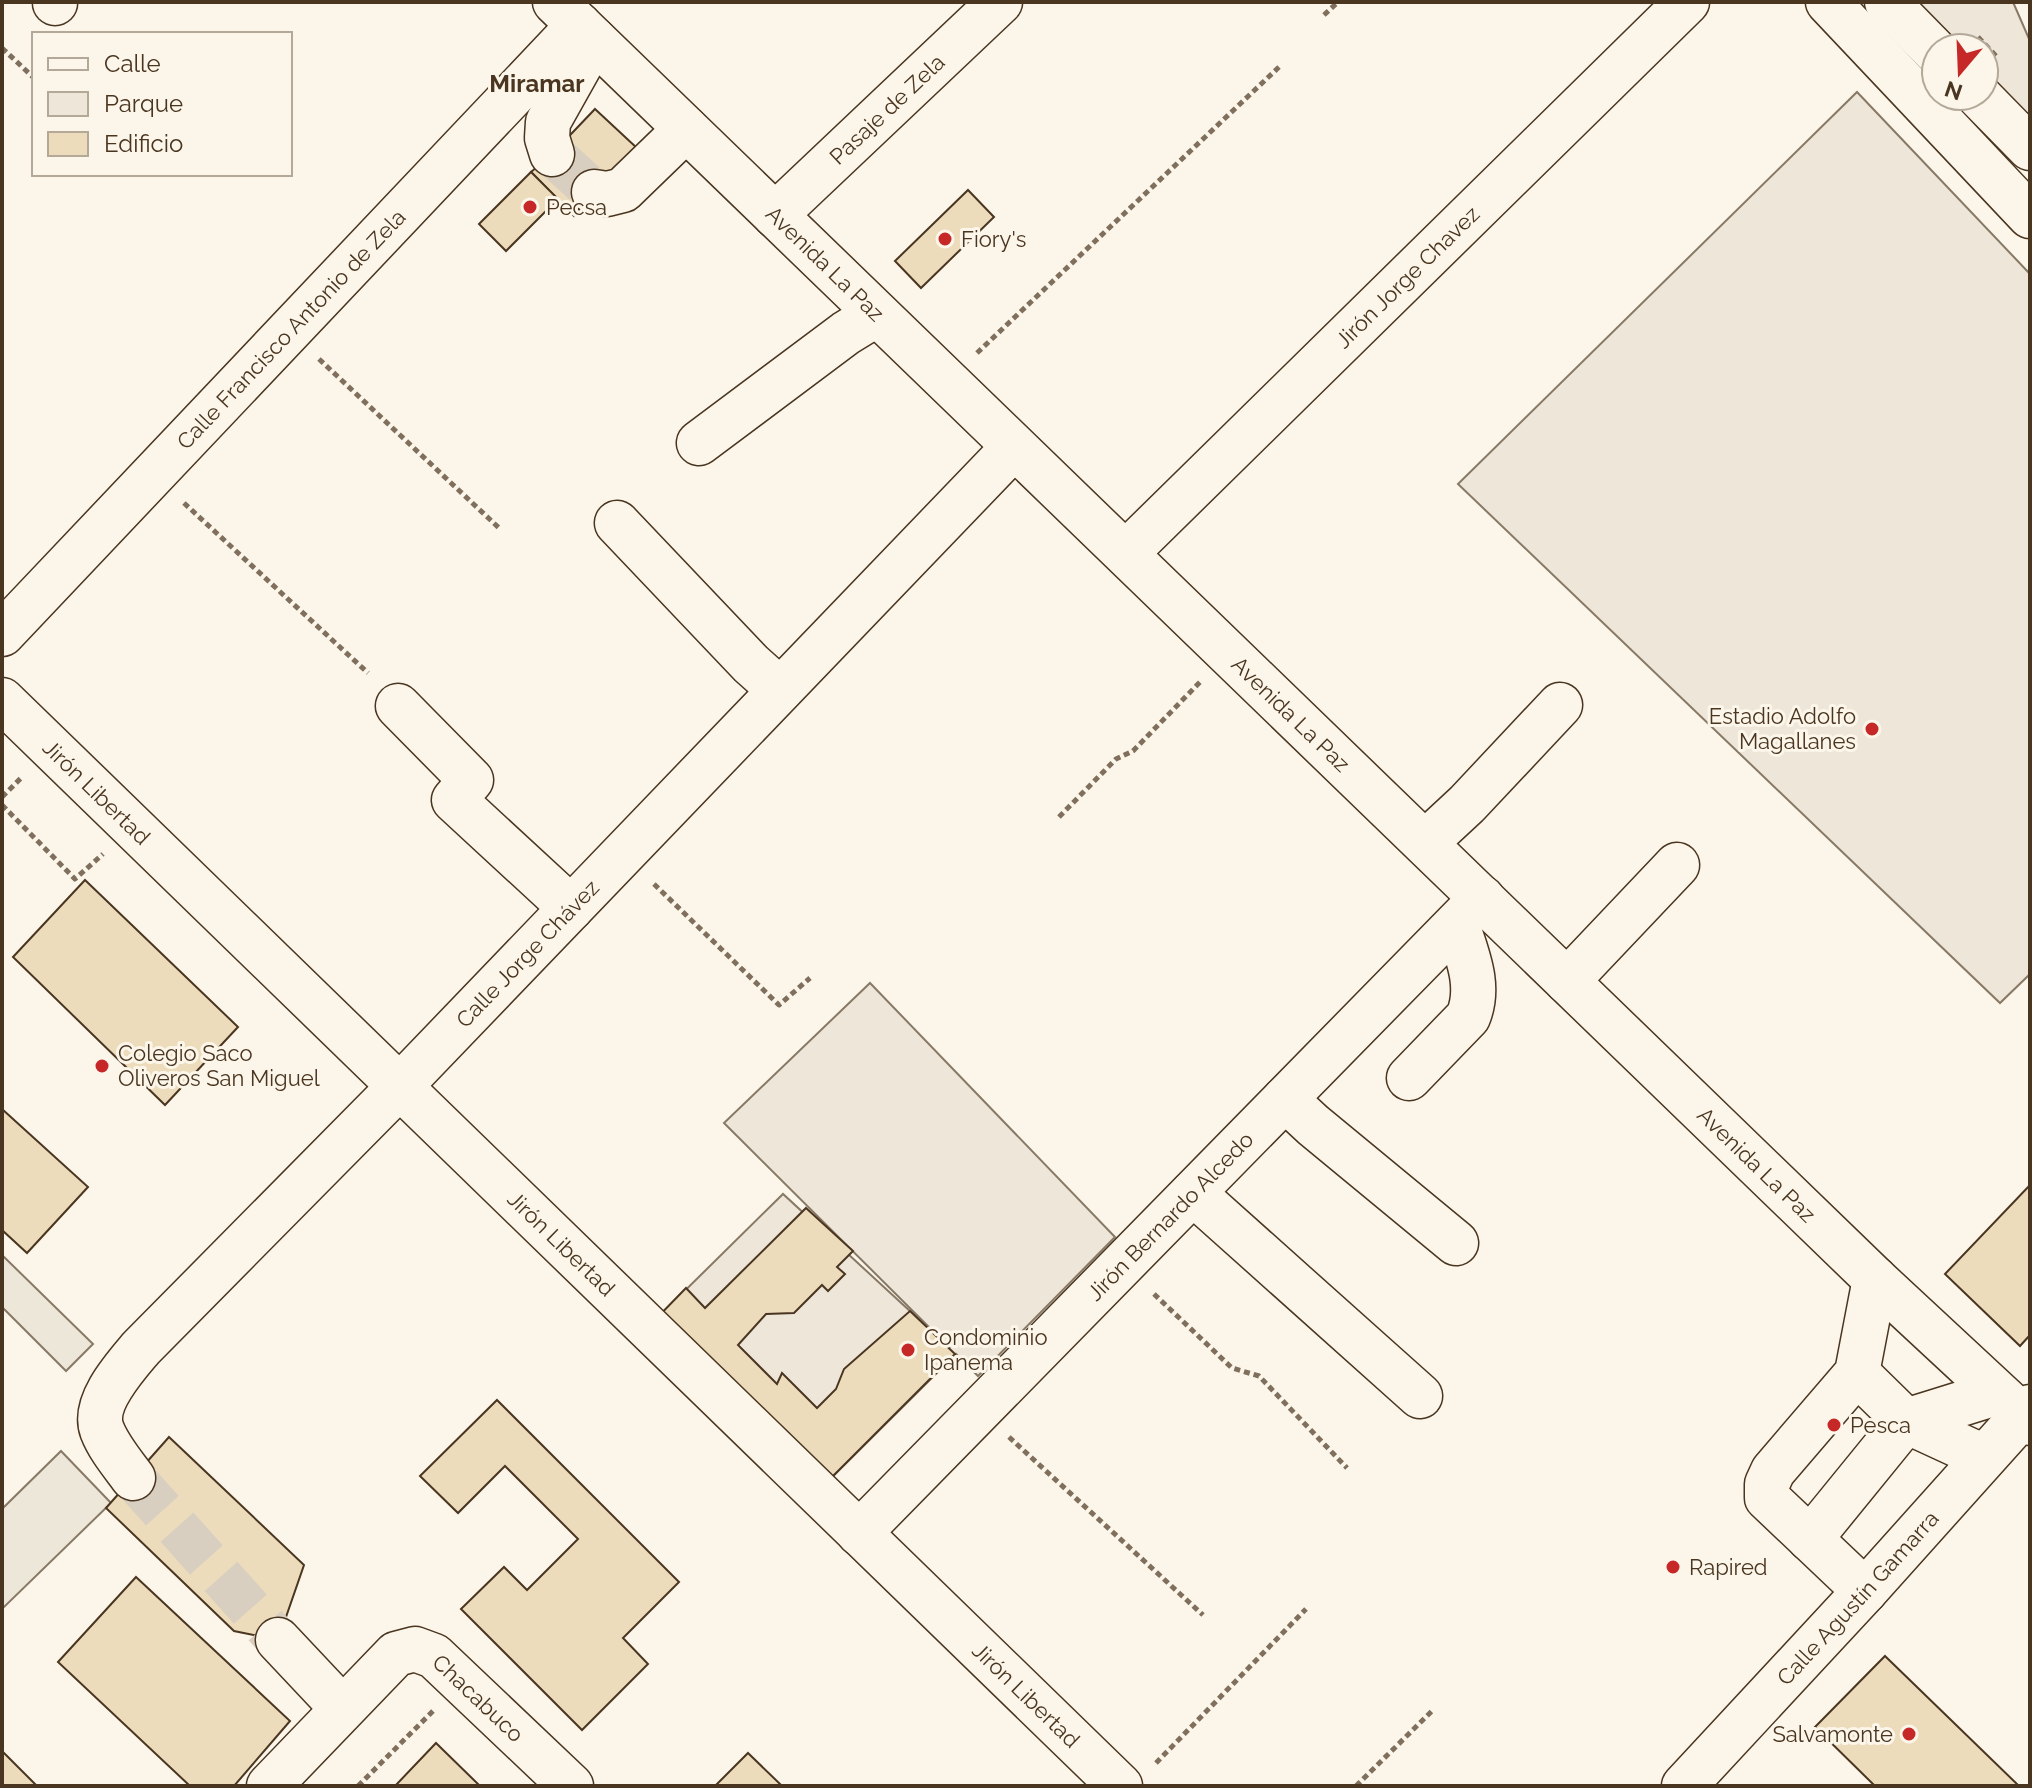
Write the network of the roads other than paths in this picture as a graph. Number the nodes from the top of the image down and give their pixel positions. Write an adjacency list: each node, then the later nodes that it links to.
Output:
1 (1000, 2): 12 (street, Pasaje de Zela)
2 (1687, 2): 18 (street, Jirón Jorge Chavez)
3 (1828, 2): 13 (street)
4 (1887, 2): 6 (street)
5 (576, 22): 7 (street, Calle Francisco Antonio de Zela); 7 (street); 9 (street, Avenida La Paz)
6 (1920, 36)
7 (516, 91): 19 (street, Calle Francisco Antonio de Zela)
8 (2000, 97): 10 (street)
9 (686, 129): 11 (street); 12 (street, Avenida La Paz)
10 (2030, 148)
11 (594, 192)
12 (775, 215): 14 (street, Avenida La Paz)
13 (2030, 216)
14 (877, 314): 15 (street); 16 (street, Avenida La Paz)
15 (699, 443)
16 (1014, 447): 18 (street, Avenida La Paz); 20 (street, Calle Jorge Chávez)
17 (617, 523): 20 (street)
18 (1126, 553): 24 (street, Avenida La Paz)
19 (2, 634)
20 (780, 690): 26 (street, Calle Jorge Chávez)
21 (2, 700): 30 (street, Jirón Libertad)
22 (1560, 705): 24 (street)
23 (398, 706): 26 (street)
24 (1425, 843): 27 (street, Avenida La Paz)
25 (1677, 865): 28 (street)
26 (571, 908): 30 (street, Calle Jorge Chávez)
27 (1469, 911): 28 (street, Avenida La Paz); 29 (street); 31 (street, Jirón Bernardo Alcedo)
28 (1567, 981): 34 (street, Avenida La Paz)
29 (1409, 1078)
30 (400, 1086): 40 (street, Calle Jorge Chávez); 41 (street, Jirón Libertad)
31 (1285, 1099): 32 (street, Jirón Bernardo Alcedo); 33 (street)
32 (1193, 1193): 36 (street); 41 (street, Jirón Bernardo Alcedo)
33 (1456, 1243)
34 (1875, 1279): 35 (street); 37 (street, Avenida La Paz)
35 (1857, 1373): 38 (street); 42 (street)
36 (1420, 1396)
37 (2020, 1410): 38 (street); 39 (street, Calle Agustín Gamarra)
38 (1906, 1421): 39 (street); 42 (street)
39 (1984, 1457): 43 (street, Calle Agustín Gamarra)
40 (133, 1478)
41 (859, 1533): 46 (street, Jirón Libertad)
42 (1810, 1539): 43 (street)
43 (1865, 1591): 49 (street, Calle Agustín Gamarra)
44 (278, 1640): 45 (street)
45 (342, 1708): 47 (street, Chacabuco); 48 (street, Chacabuco)
46 (1138, 1775)
47 (269, 1786)
48 (571, 1786)
49 (1684, 1786)

